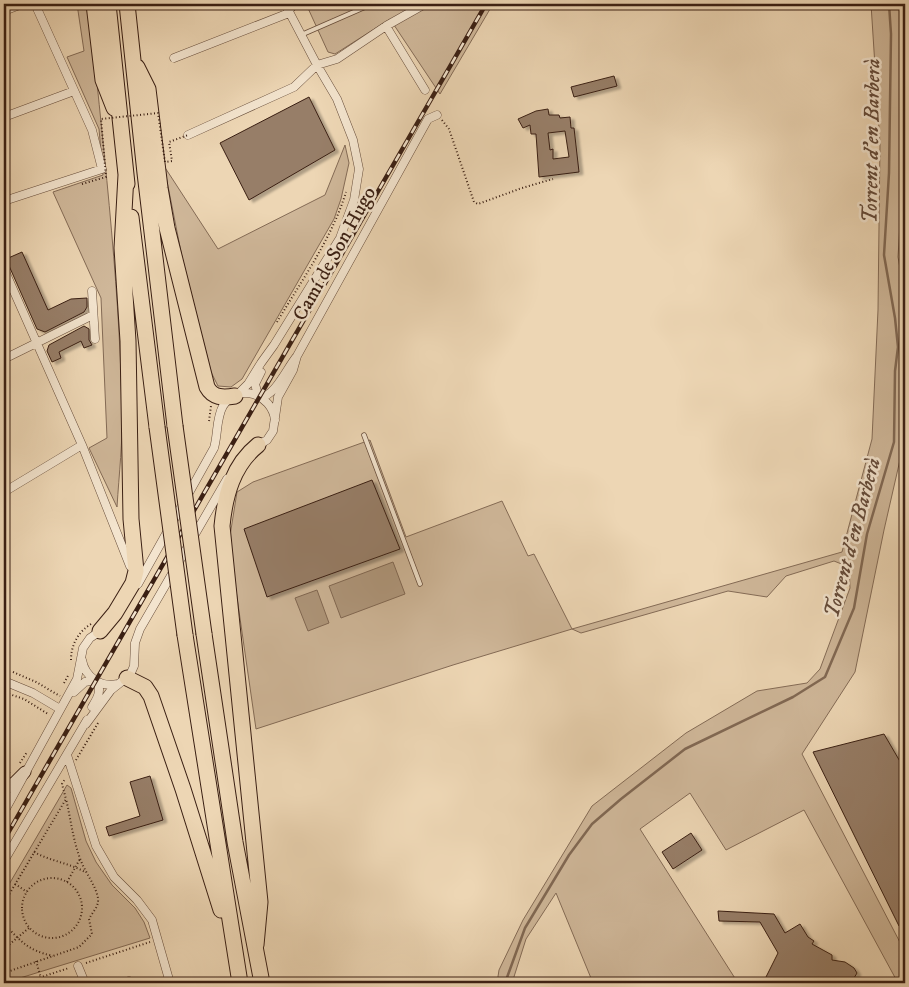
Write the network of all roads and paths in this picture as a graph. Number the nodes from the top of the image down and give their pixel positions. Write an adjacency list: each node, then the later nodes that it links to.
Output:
1 (22, 4): 11 (street)
2 (36, 4): 20 (street)
3 (94, 4): 23 (highway)
4 (108, 4): 23 (highway)
5 (127, 4): 15 (highway)
6 (138, 4): 15 (highway)
7 (284, 4): 12 (street)
8 (297, 4): 12 (lane)
9 (372, 4): 14 (lane)
10 (425, 4): 13 (street)
11 (4, 10)
12 (289, 14): 14 (street); 16 (street)
13 (386, 26): 18 (street); 19 (street)
14 (301, 35): 18 (street)
15 (130, 36): 17 (highway)
16 (174, 58)
17 (132, 59): 38 (highway); 85 (highway, bridge)
18 (317, 65): 24 (street); 34 (street)
19 (425, 90)
20 (74, 91): 22 (street); 28 (street)
21 (437, 115): 26 (path); 35 (street, Camí de Son Hugo)
22 (4, 117)
23 (121, 128): 25 (highway)
24 (188, 135): 27 (path, bridge)
25 (126, 175): 48 (highway); 87 (highway, bridge)
26 (553, 180)
27 (82, 184)
28 (4, 201)
29 (4, 269): 33 (street)
30 (92, 292): 31 (street)
31 (93, 315): 32 (street); 33 (street)
32 (95, 339)
33 (37, 343): 36 (street); 43 (street)
34 (274, 345): 37 (street); 39 (street)
35 (297, 356): 39 (street, Camí de Son Hugo); 40 (street)
36 (4, 359)
37 (236, 395): 38 (highway); 39 (street); 48 (street)
38 (216, 396): 41 (path)
39 (259, 396): 40 (street)
40 (275, 420): 44 (street)
41 (211, 427)
42 (364, 435): 47 (lane)
43 (82, 445): 45 (street); 46 (street)
44 (258, 445): 55 (street); 85 (highway)
45 (4, 492)
46 (130, 567)
47 (420, 584)
48 (97, 628): 49 (street); 50 (path)
49 (82, 655): 54 (street); 60 (street)
50 (74, 665)
51 (73, 671): 56 (path)
52 (13, 672): 59 (path)
53 (4, 680): 60 (street)
54 (96, 681): 55 (street); 60 (street); 61 (street)
55 (124, 681): 61 (street); 87 (highway)
56 (65, 686)
57 (62, 691): 59 (path)
58 (8, 694): 60 (path)
59 (60, 696): 60 (path)
60 (57, 707): 66 (street)
61 (86, 724): 63 (street)
62 (30, 747): 66 (path)
63 (67, 756): 65 (street); 74 (street)
64 (77, 758): 65 (path)
65 (76, 768): 70 (path); 83 (street)
66 (21, 770): 69 (street); 71 (street)
67 (12, 771): 68 (path)
68 (4, 776)
69 (4, 790)
70 (66, 799): 72 (path); 73 (path)
71 (4, 812)
72 (34, 852): 75 (path); 78 (path)
73 (80, 859): 75 (path); 76 (path)
74 (4, 861)
75 (75, 866): 76 (path); 77 (path)
76 (86, 872): 88 (path)
77 (67, 882): 79 (path); 82 (path)
78 (15, 884): 79 (path); 80 (path)
79 (27, 892): 82 (path)
80 (4, 903)
81 (4, 924): 84 (path)
82 (30, 927): 84 (path)
83 (157, 937): 90 (path); 95 (street)
84 (17, 938): 86 (path); 88 (path)
85 (256, 946): 97 (highway)
86 (4, 949)
87 (234, 950): 96 (highway)
88 (53, 956): 89 (path)
89 (36, 961): 91 (path); 92 (path)
90 (78, 966): 92 (path); 94 (street)
91 (4, 973)
92 (41, 978): 93 (path)
93 (23, 983)
94 (85, 983)
95 (170, 983)
96 (240, 983)
97 (262, 983)

